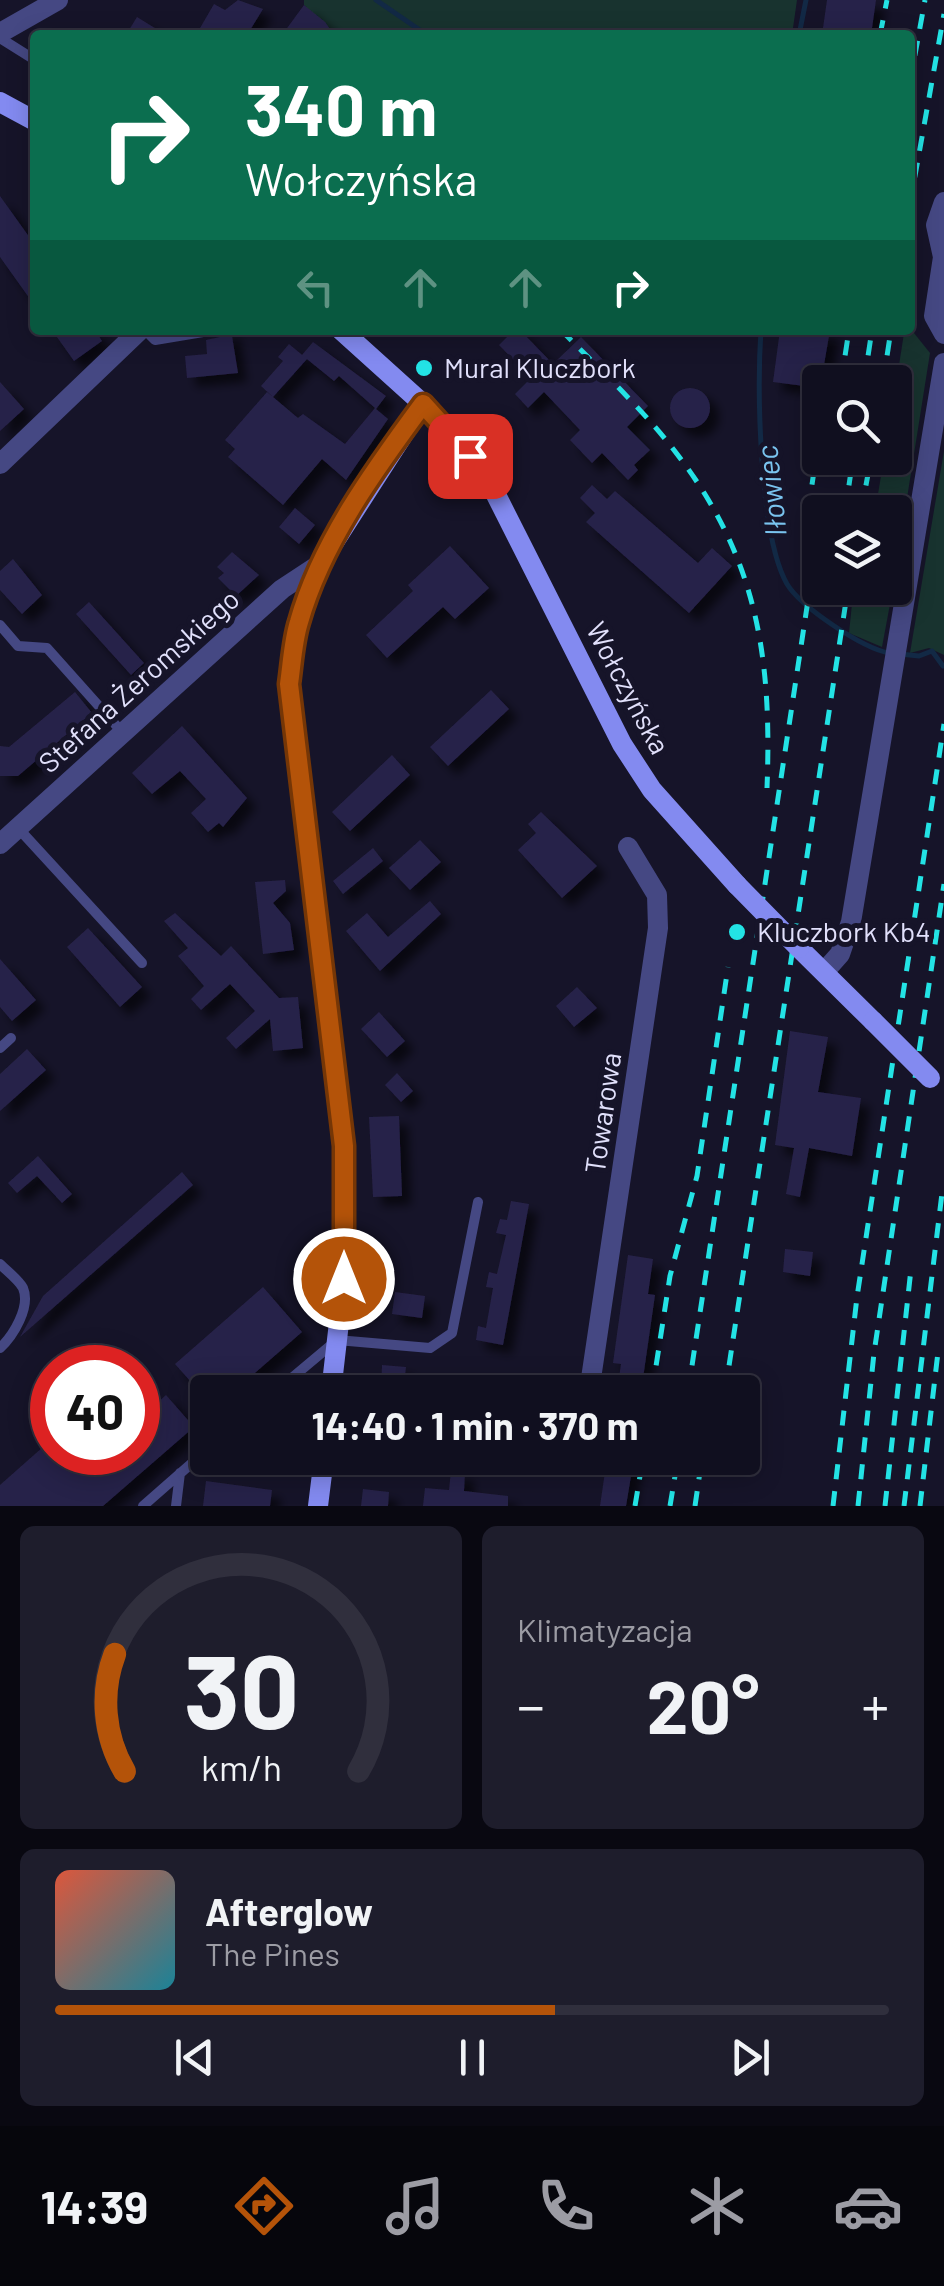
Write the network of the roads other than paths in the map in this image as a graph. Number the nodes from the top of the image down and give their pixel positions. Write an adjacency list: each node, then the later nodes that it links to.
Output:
1 (58, 0): 2 (street)
2 (0, 36): 4 (lane)
3 (30, 48): 4 (lane)
4 (19, 50): 5 (lane)
5 (30, 57)
6 (0, 102): 7 (street)
7 (30, 119)
8 (944, 202): 9 (street)
9 (944, 334)
10 (138, 335): 16 (street)
11 (149, 335): 12 (lane)
12 (184, 335)
13 (347, 335): 15 (street, Wołczyńska)
14 (944, 362): 24 (street)
15 (423, 404): 17 (street); 24 (street, Wołczyńska, bridge)
16 (0, 464)
17 (320, 564): 19 (street, Stefana Żeromskiego); 30 (street)
18 (0, 626): 19 (lane)
19 (123, 733): 20 (street, Stefana Żeromskiego)
20 (18, 828): 21 (street, Stefana Żeromskiego); 23 (lane)
21 (0, 844)
22 (628, 847): 34 (street, Towarowa)
23 (142, 964)
24 (824, 972): 27 (street, Wołczyńska, bridge)
25 (11, 1038): 26 (lane)
26 (0, 1048)
27 (937, 1084)
28 (478, 1202): 30 (lane)
29 (0, 1264): 31 (lane)
30 (337, 1340): 32 (lane); 33 (street)
31 (0, 1348)
32 (295, 1375)
33 (333, 1375)
34 (592, 1375)
35 (190, 1465): 36 (lane)
36 (180, 1473): 38 (lane); 39 (lane)
37 (322, 1475): 40 (street)
38 (143, 1506)
39 (176, 1506)
40 (318, 1506)

